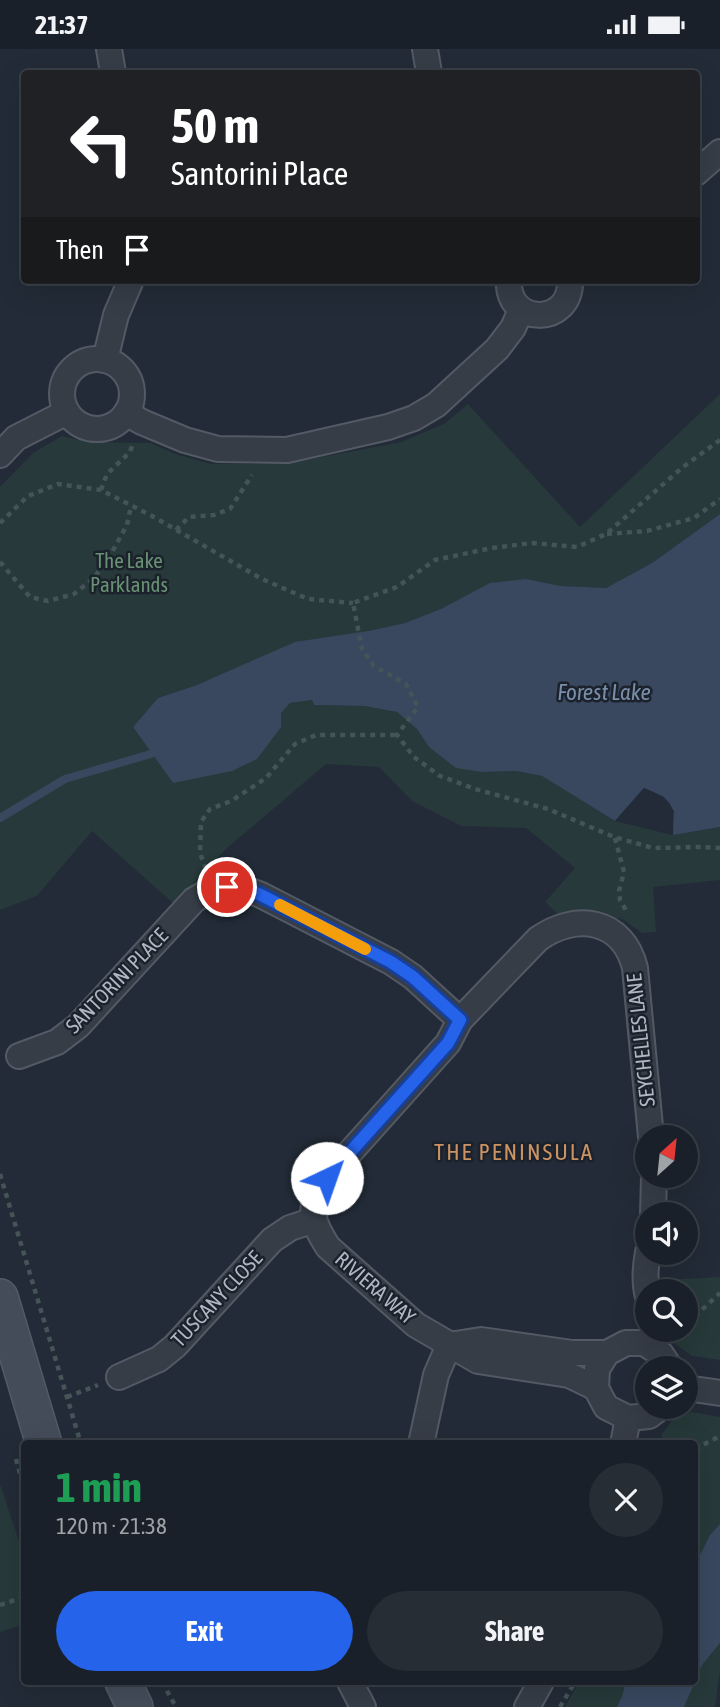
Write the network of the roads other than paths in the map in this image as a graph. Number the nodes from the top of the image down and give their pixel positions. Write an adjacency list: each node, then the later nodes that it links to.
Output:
1 (109, 49): 3 (street)
2 (425, 49): 4 (street)
3 (112, 70)
4 (428, 70)
5 (720, 152): 6 (street)
6 (700, 170)
7 (129, 284): 11 (street)
8 (509, 284): 10 (street)
9 (570, 284): 10 (street)
10 (522, 310): 13 (street)
11 (105, 361): 12 (street); 13 (street)
12 (67, 412): 13 (street); 14 (street)
13 (134, 417)
14 (0, 455)
15 (460, 1020): 16 (street, SANTORINI PLACE); 17 (street, SEYCHELLES LANE); 18 (street)
16 (19, 1056)
17 (649, 1125)
18 (314, 1220): 22 (street, RIVIERA WAY); 25 (street, TUSCANY CLOSE)
19 (0, 1297): 31 (street)
20 (635, 1340): 23 (street)
21 (652, 1342): 24 (street)
22 (449, 1345): 23 (street); 26 (street, RIVIERA WAY); 32 (street)
23 (607, 1353): 26 (street)
24 (664, 1356)
25 (119, 1377)
26 (596, 1388): 30 (street)
27 (698, 1390): 28 (street)
28 (720, 1393)
29 (635, 1418): 30 (street)
30 (628, 1419): 33 (street)
31 (43, 1440)
32 (422, 1440)
33 (625, 1440)
34 (124, 1685): 37 (street)
35 (352, 1685): 38 (street)
36 (539, 1685): 39 (street)
37 (135, 1707)
38 (363, 1707)
39 (527, 1707)

